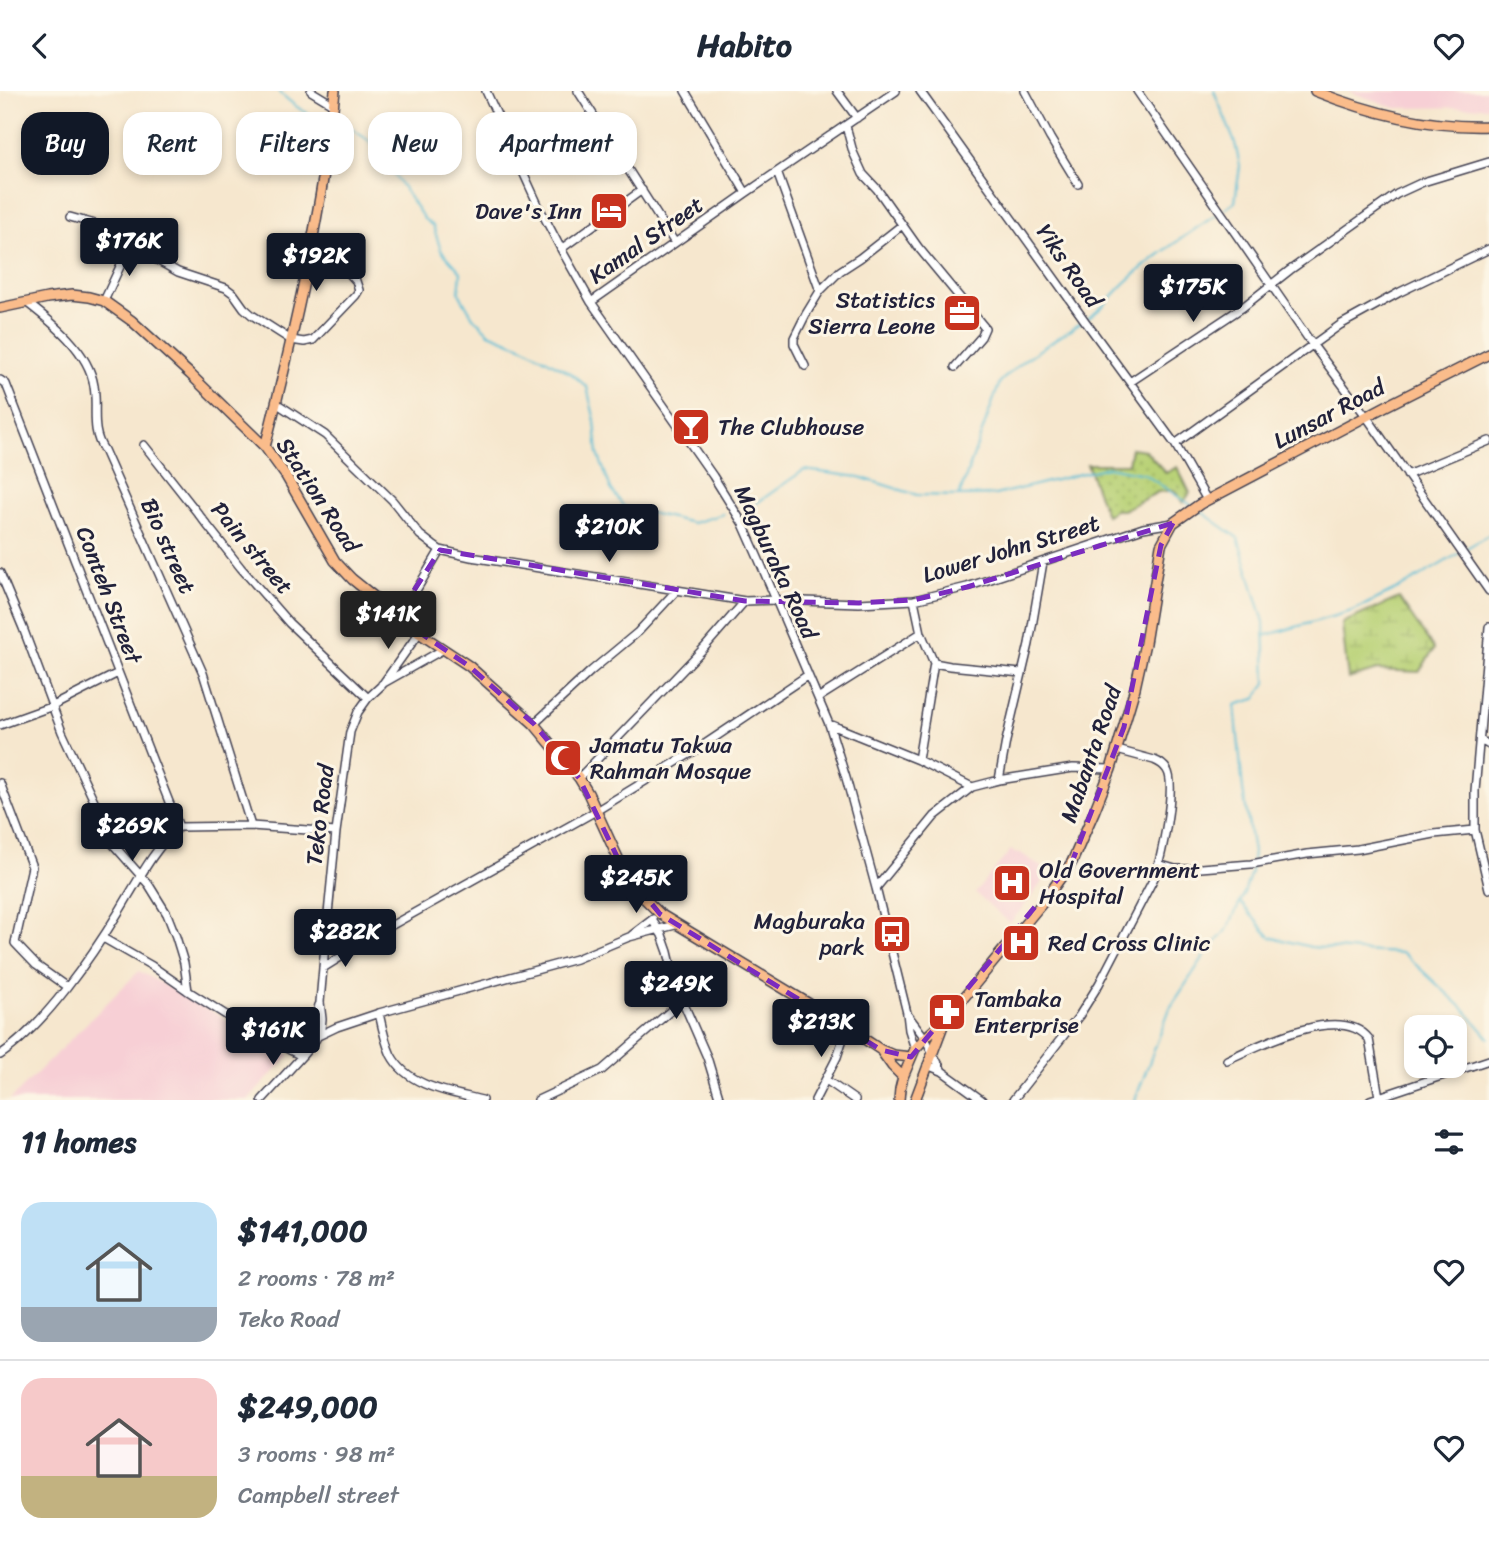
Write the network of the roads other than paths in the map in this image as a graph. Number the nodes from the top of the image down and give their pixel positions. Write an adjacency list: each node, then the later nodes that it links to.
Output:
1 (311, 91): 12 (street)
2 (335, 91): 12 (main road)
3 (486, 91): 26 (street, Magburaka Road)
4 (578, 91): 19 (street)
5 (685, 91): 20 (street)
6 (837, 91): 13 (street)
7 (895, 91): 13 (street, Kamal Street)
8 (920, 91): 40 (street, Yiks Road)
9 (1025, 91): 18 (street)
10 (1138, 91): 28 (street)
11 (1315, 91): 15 (main road)
12 (334, 108): 34 (main road)
13 (857, 118): 14 (street, Kamal Street)
14 (846, 126): 17 (street, Kamal Street); 22 (street)
15 (1489, 126)
16 (1489, 162): 28 (street)
17 (777, 171): 20 (street, Kamal Street); 29 (street)
18 (1078, 184)
19 (642, 190): 23 (street); 26 (street)
20 (746, 193): 23 (street, Kamal Street)
21 (70, 217): 24 (street)
22 (902, 225): 29 (street); 38 (street)
23 (675, 243): 32 (street, Kamal Street)
24 (130, 244): 30 (street); 34 (street)
25 (327, 249): 34 (street)
26 (561, 249): 32 (street, Magburaka Road)
27 (1489, 249): 35 (street)
28 (1271, 284): 35 (street); 40 (street)
29 (820, 291): 37 (street)
30 (104, 301): 31 (main road, Station Road); 46 (main road, Station Road)
31 (26, 302): 33 (main road, Station Road); 85 (street, Bio street)
32 (591, 302): 56 (street, Magburaka Road)
33 (0, 308)
34 (291, 340): 41 (main road)
35 (1312, 344): 42 (street); 44 (street)
36 (1489, 354): 42 (main road, Lunsar Road)
37 (806, 366)
38 (955, 367)
39 (0, 380): 65 (street, Conteh Street)
40 (1130, 382): 44 (street, Yiks Road)
41 (276, 403): 46 (main road); 51 (street)
42 (1366, 417): 47 (street); 48 (main road, Lunsar Road)
43 (1489, 441): 47 (street)
44 (1175, 444): 48 (street, Yiks Road)
45 (144, 445): 69 (street, Pain street)
46 (265, 447): 59 (main road, Station Road)
47 (1407, 475): 55 (street)
48 (1204, 502): 49 (main road, Lunsar Road)
49 (1189, 511): 50 (main road, Mabanta Road)
50 (1173, 523): 52 (street, Lower John Street); 77 (main road, Mabanta Road)
51 (440, 550): 54 (street, Lower John Street); 59 (street)
52 (1043, 562): 57 (street, Lower John Street); 66 (street)
53 (0, 573): 71 (street)
54 (677, 590): 58 (street, Lower John Street); 72 (street)
55 (1489, 591)
56 (775, 600): 57 (street, Lower John Street); 58 (street, Lower John Street); 67 (street, Magburaka Road)
57 (914, 600): 62 (street)
58 (745, 601): 80 (street)
59 (397, 617): 61 (main road, Station Road)
60 (1489, 627): 75 (street)
61 (419, 633): 63 (main road, Station Road); 68 (street, Teko Road)
62 (921, 633): 64 (street); 70 (street)
63 (444, 649): 68 (street, Teko Road); 72 (main road, Station Road)
64 (934, 663): 66 (street); 78 (street)
65 (118, 673): 71 (street); 86 (street, Conteh Street)
66 (1021, 673): 81 (street)
67 (808, 675): 70 (street, Magburaka Road); 84 (street)
68 (382, 685): 69 (street, Teko Road)
69 (368, 698): 88 (street, Teko Road)
70 (818, 698): 73 (street, Magburaka Road)
71 (53, 706): 74 (street); 90 (street)
72 (534, 724): 80 (main road, Station Road)
73 (829, 724): 78 (street); 91 (street, Magburaka Road)
74 (0, 725)
75 (1480, 740): 76 (street); 87 (street)
76 (1489, 745)
77 (1117, 750): 79 (main road, Mabanta Road); 89 (street)
78 (918, 759): 83 (street)
79 (1111, 769): 81 (street); 107 (main road, Mabanta Road)
80 (579, 778): 84 (main road, Station Road)
81 (999, 780): 83 (street)
82 (0, 783): 101 (street)
83 (972, 787): 91 (street)
84 (596, 811): 93 (main road, Station Road); 99 (street)
85 (251, 826): 86 (street); 88 (street)
86 (179, 827): 90 (street)
87 (1475, 830): 89 (street); 92 (street)
88 (336, 832): 98 (street, Teko Road)
89 (1158, 864): 135 (street)
90 (141, 875): 97 (street); 102 (street)
91 (876, 888): 105 (street, Magburaka Road)
92 (1489, 889)
93 (656, 917): 94 (main road, Station Road); 95 (street); 96 (street)
94 (675, 925): 95 (street); 109 (main road, Station Road)
95 (659, 930): 96 (street); 103 (street)
96 (629, 937): 104 (street)
97 (103, 939): 101 (street); 102 (street)
98 (325, 945): 99 (street); 100 (street, Teko Road)
99 (353, 948): 100 (street)
100 (323, 968): 106 (street, Teko Road)
101 (67, 987): 116 (street)
102 (188, 991): 115 (street)
103 (682, 1001): 128 (street); 129 (street)
104 (379, 1013): 108 (street); 127 (street)
105 (907, 1013): 111 (street, Magburaka Road); 114 (street, Magburaka Road)
106 (319, 1017): 108 (street); 110 (street, Teko Road); 115 (street, Teko Road)
107 (946, 1019): 111 (main road); 113 (main road)
108 (337, 1027): 110 (street)
109 (847, 1027): 112 (main road, Station Road); 122 (street)
110 (318, 1036): 115 (street, Teko Road)
111 (925, 1038): 113 (street, Magburaka Road); 114 (main road)
112 (881, 1050): 114 (main road, Station Road); 121 (main road, Station Road)
113 (932, 1051): 119 (main road); 120 (street, Magburaka Road)
114 (913, 1053): 121 (main road)
115 (304, 1054): 126 (street, Teko Road)
116 (0, 1055)
117 (1227, 1060): 124 (street)
118 (1489, 1060): 124 (street)
119 (928, 1065): 120 (street); 123 (main road)
120 (942, 1071): 134 (street)
121 (903, 1077): 125 (main road)
122 (826, 1080): 130 (street); 131 (street)
123 (920, 1090): 132 (main road); 133 (main road)
124 (1379, 1097): 136 (street)
125 (899, 1099)
126 (262, 1100)
127 (482, 1100)
128 (540, 1100)
129 (720, 1100)
130 (815, 1100)
131 (855, 1100)
132 (915, 1100)
133 (926, 1100)
134 (982, 1100)
135 (1013, 1100)
136 (1370, 1100)

